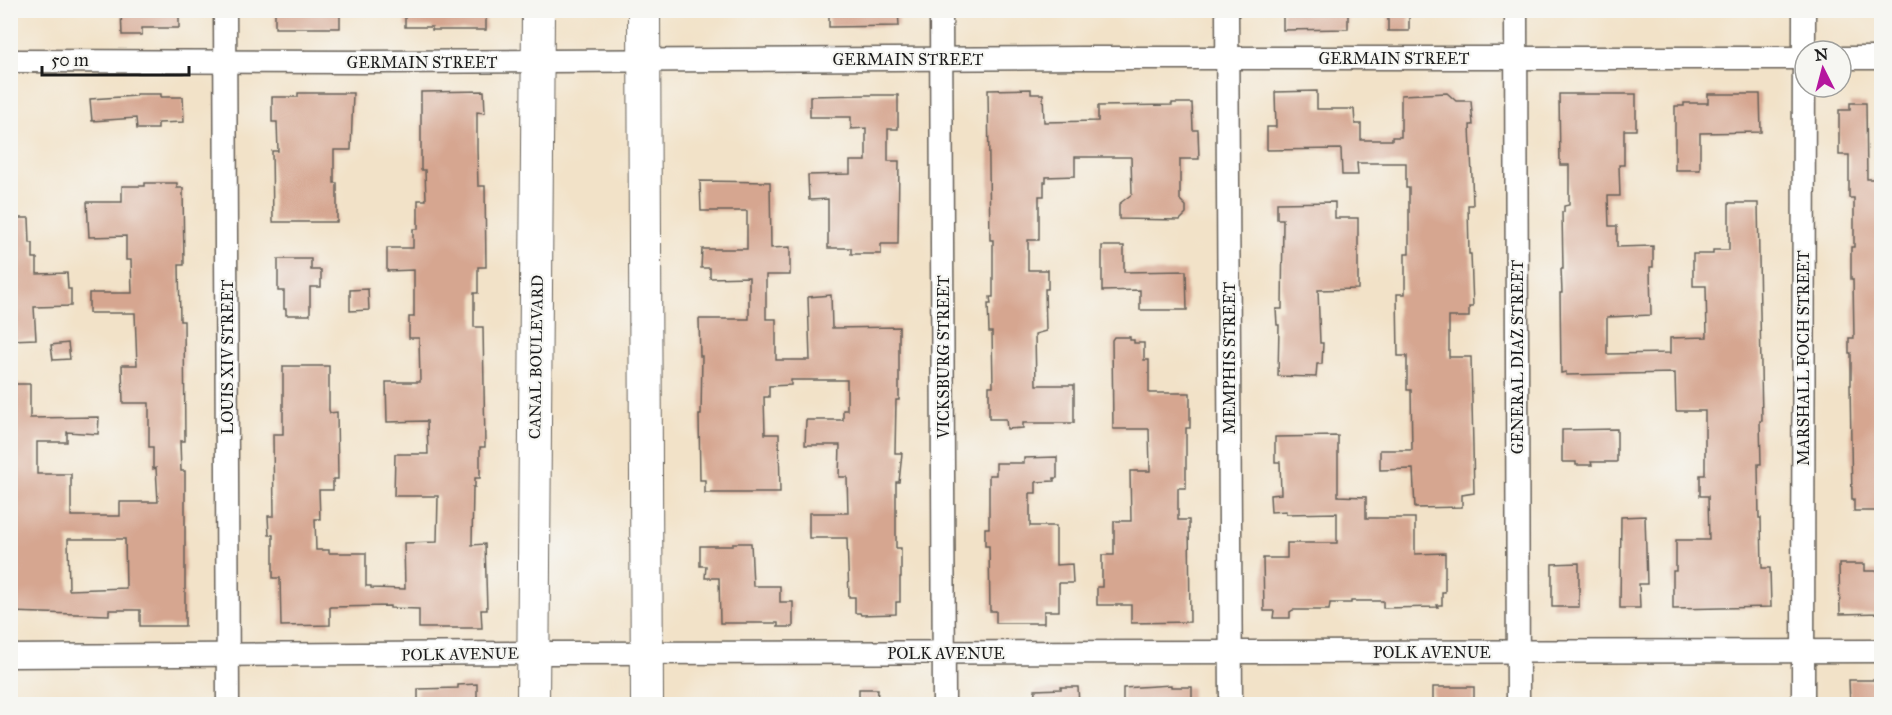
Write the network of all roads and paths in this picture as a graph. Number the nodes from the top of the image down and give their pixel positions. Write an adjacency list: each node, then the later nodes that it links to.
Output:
1 (225, 10): 17 (street, LOUIS XIV STREET)
2 (538, 10): 18 (main road, CANAL BOULEVARD)
3 (644, 10): 15 (main road)
4 (941, 10): 10 (street, VICKSBURG STREET)
5 (1227, 10): 9 (street, MEMPHIS STREET)
6 (1516, 10): 11 (street, GENERAL DIAZ STREET)
7 (1804, 10): 8 (street, MARSHALL FOCH STREET)
8 (1804, 39)
9 (1228, 57): 10 (street, GERMAIN STREET); 11 (street, GERMAIN STREET); 23 (street, MEMPHIS STREET)
10 (942, 58): 15 (street, GERMAIN STREET); 25 (street, VICKSBURG STREET)
11 (1516, 58): 12 (street, GERMAIN STREET); 20 (street, GENERAL DIAZ STREET)
12 (1793, 58)
13 (1853, 58): 14 (street)
14 (1881, 58)
15 (644, 60): 18 (street, GERMAIN STREET); 26 (main road)
16 (10, 61): 17 (street, GERMAIN STREET)
17 (225, 62): 18 (street, GERMAIN STREET); 28 (street, LOUIS XIV STREET)
18 (538, 62): 24 (main road, CANAL BOULEVARD)
19 (1804, 99): 21 (street, MARSHALL FOCH STREET)
20 (1518, 651): 21 (street, POLK AVENUE); 23 (street, POLK AVENUE); 34 (street, GENERAL DIAZ STREET)
21 (1802, 651): 22 (street, POLK AVENUE); 35 (street, MARSHALL FOCH STREET)
22 (1881, 651)
23 (1231, 652): 25 (street, POLK AVENUE); 33 (street, MEMPHIS STREET)
24 (533, 653): 26 (street, POLK AVENUE); 28 (street, POLK AVENUE); 30 (main road, CANAL BOULEVARD)
25 (944, 653): 26 (street, POLK AVENUE); 32 (street, VICKSBURG STREET)
26 (647, 654): 31 (main road)
27 (10, 656): 28 (street, POLK AVENUE)
28 (228, 656): 29 (street, LOUIS XIV STREET)
29 (228, 705)
30 (533, 705)
31 (647, 705)
32 (944, 705)
33 (1231, 705)
34 (1518, 705)
35 (1803, 705)

